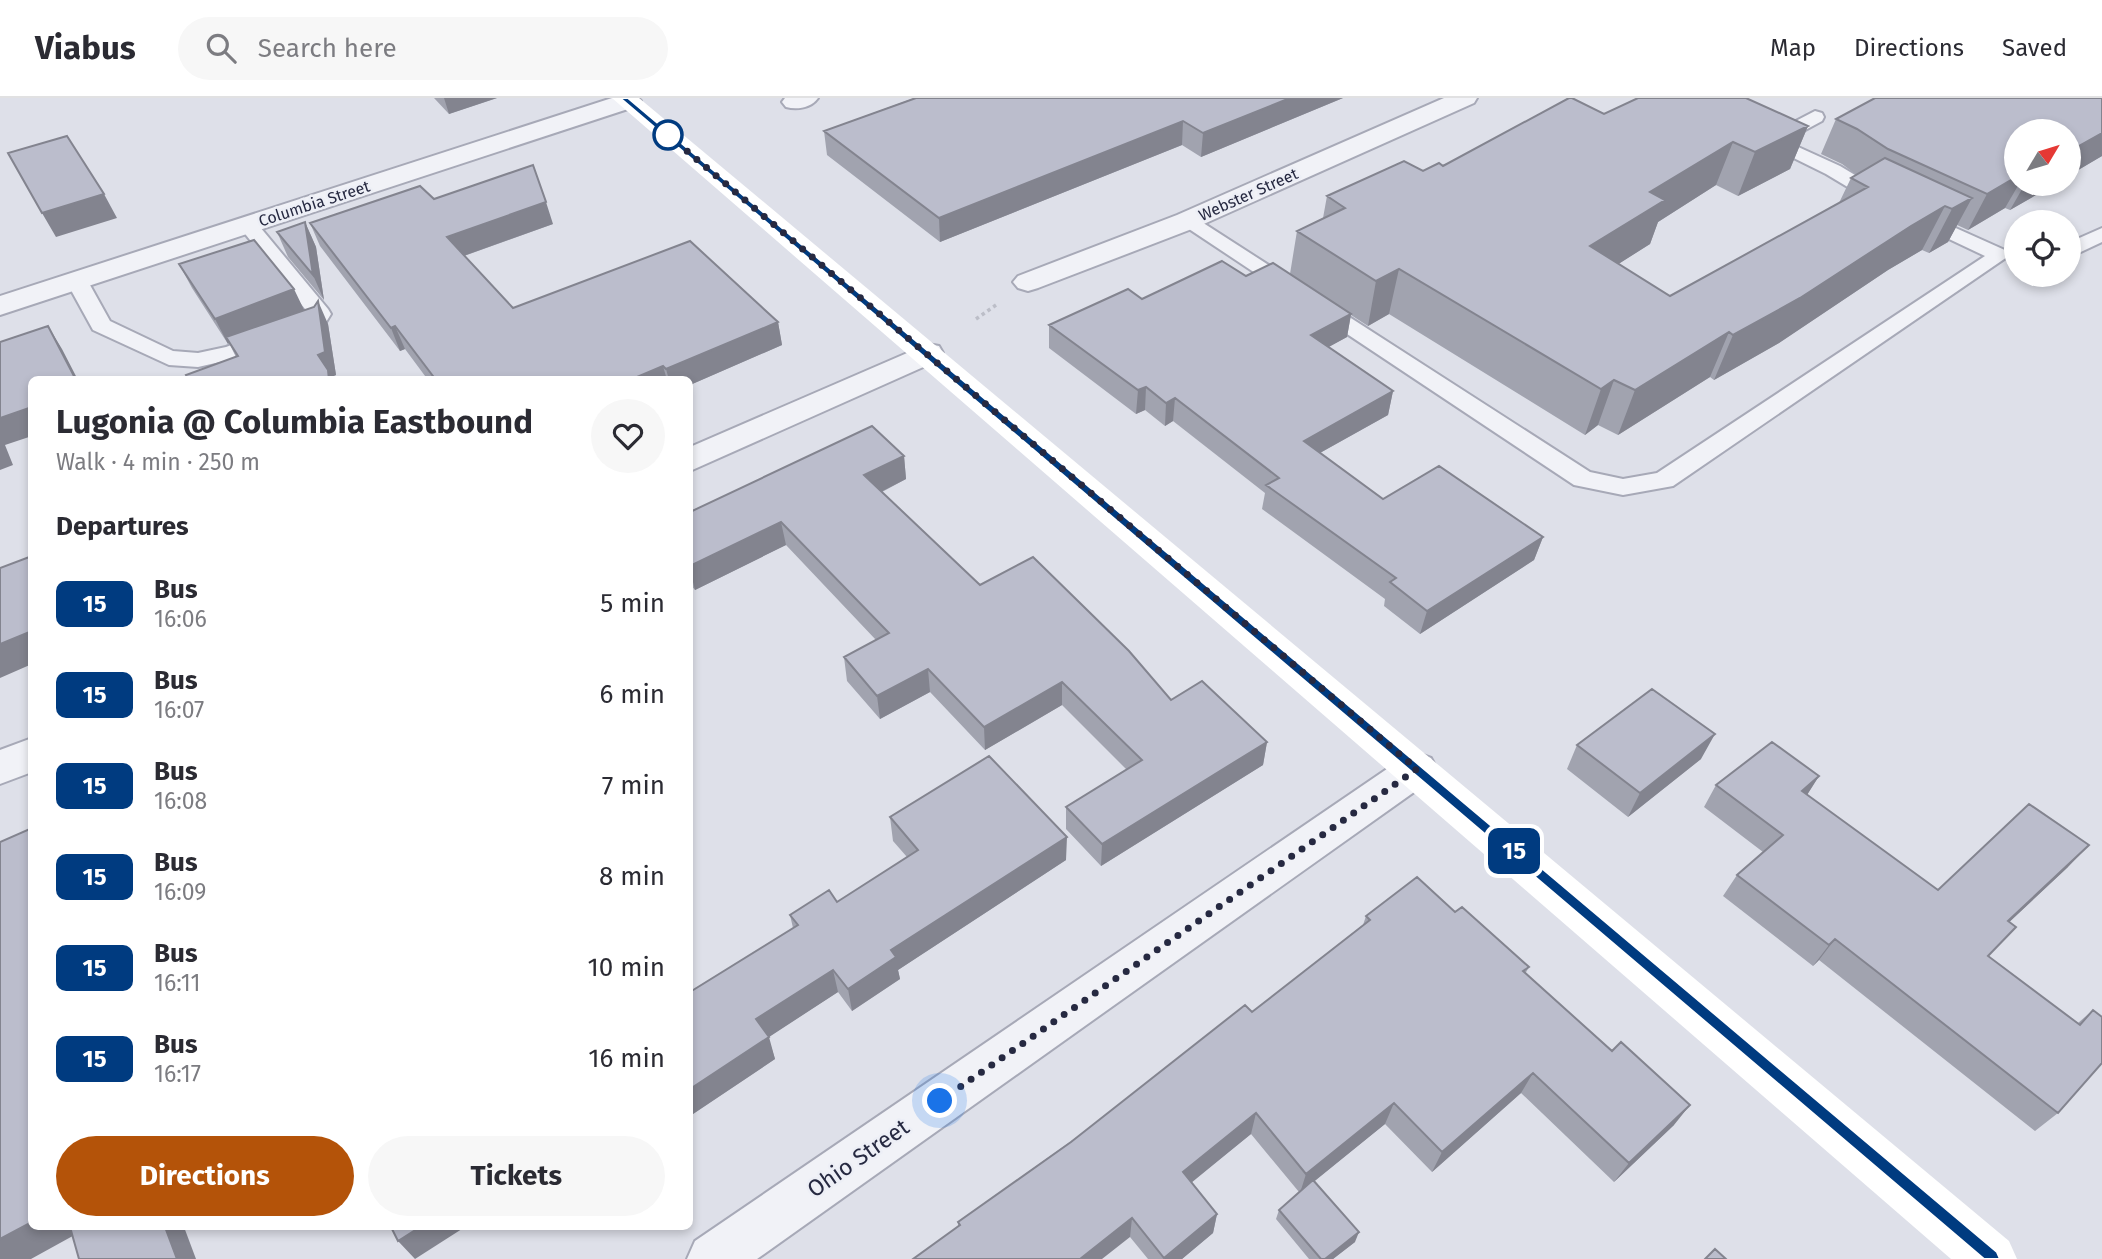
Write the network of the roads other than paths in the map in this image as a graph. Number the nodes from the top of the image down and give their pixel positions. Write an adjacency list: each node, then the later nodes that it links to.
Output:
1 (1465, 98): 8 (street, Webster Street)
2 (626, 100): 9 (street, Columbia Street); 17 (main road)
3 (1815, 117): 5 (lane)
4 (1745, 130): 5 (lane)
5 (1770, 141): 6 (lane)
6 (1863, 191): 7 (lane); 12 (lane)
7 (1842, 204)
8 (1186, 221): 13 (lane); 15 (street, Webster Street)
9 (248, 225): 14 (street, Columbia Street); 14 (lane)
10 (2102, 234): 11 (lane)
11 (2081, 245)
12 (2004, 253)
13 (2004, 258)
14 (77, 281): 16 (street, Columbia Street)
15 (1028, 282)
16 (0, 306)
17 (928, 354): 18 (street); 21 (main road)
18 (693, 459)
19 (28, 756): 20 (street)
20 (0, 768)
21 (1417, 769): 22 (street, Ohio Street); 23 (main road)
22 (713, 1259)
23 (1991, 1259)

